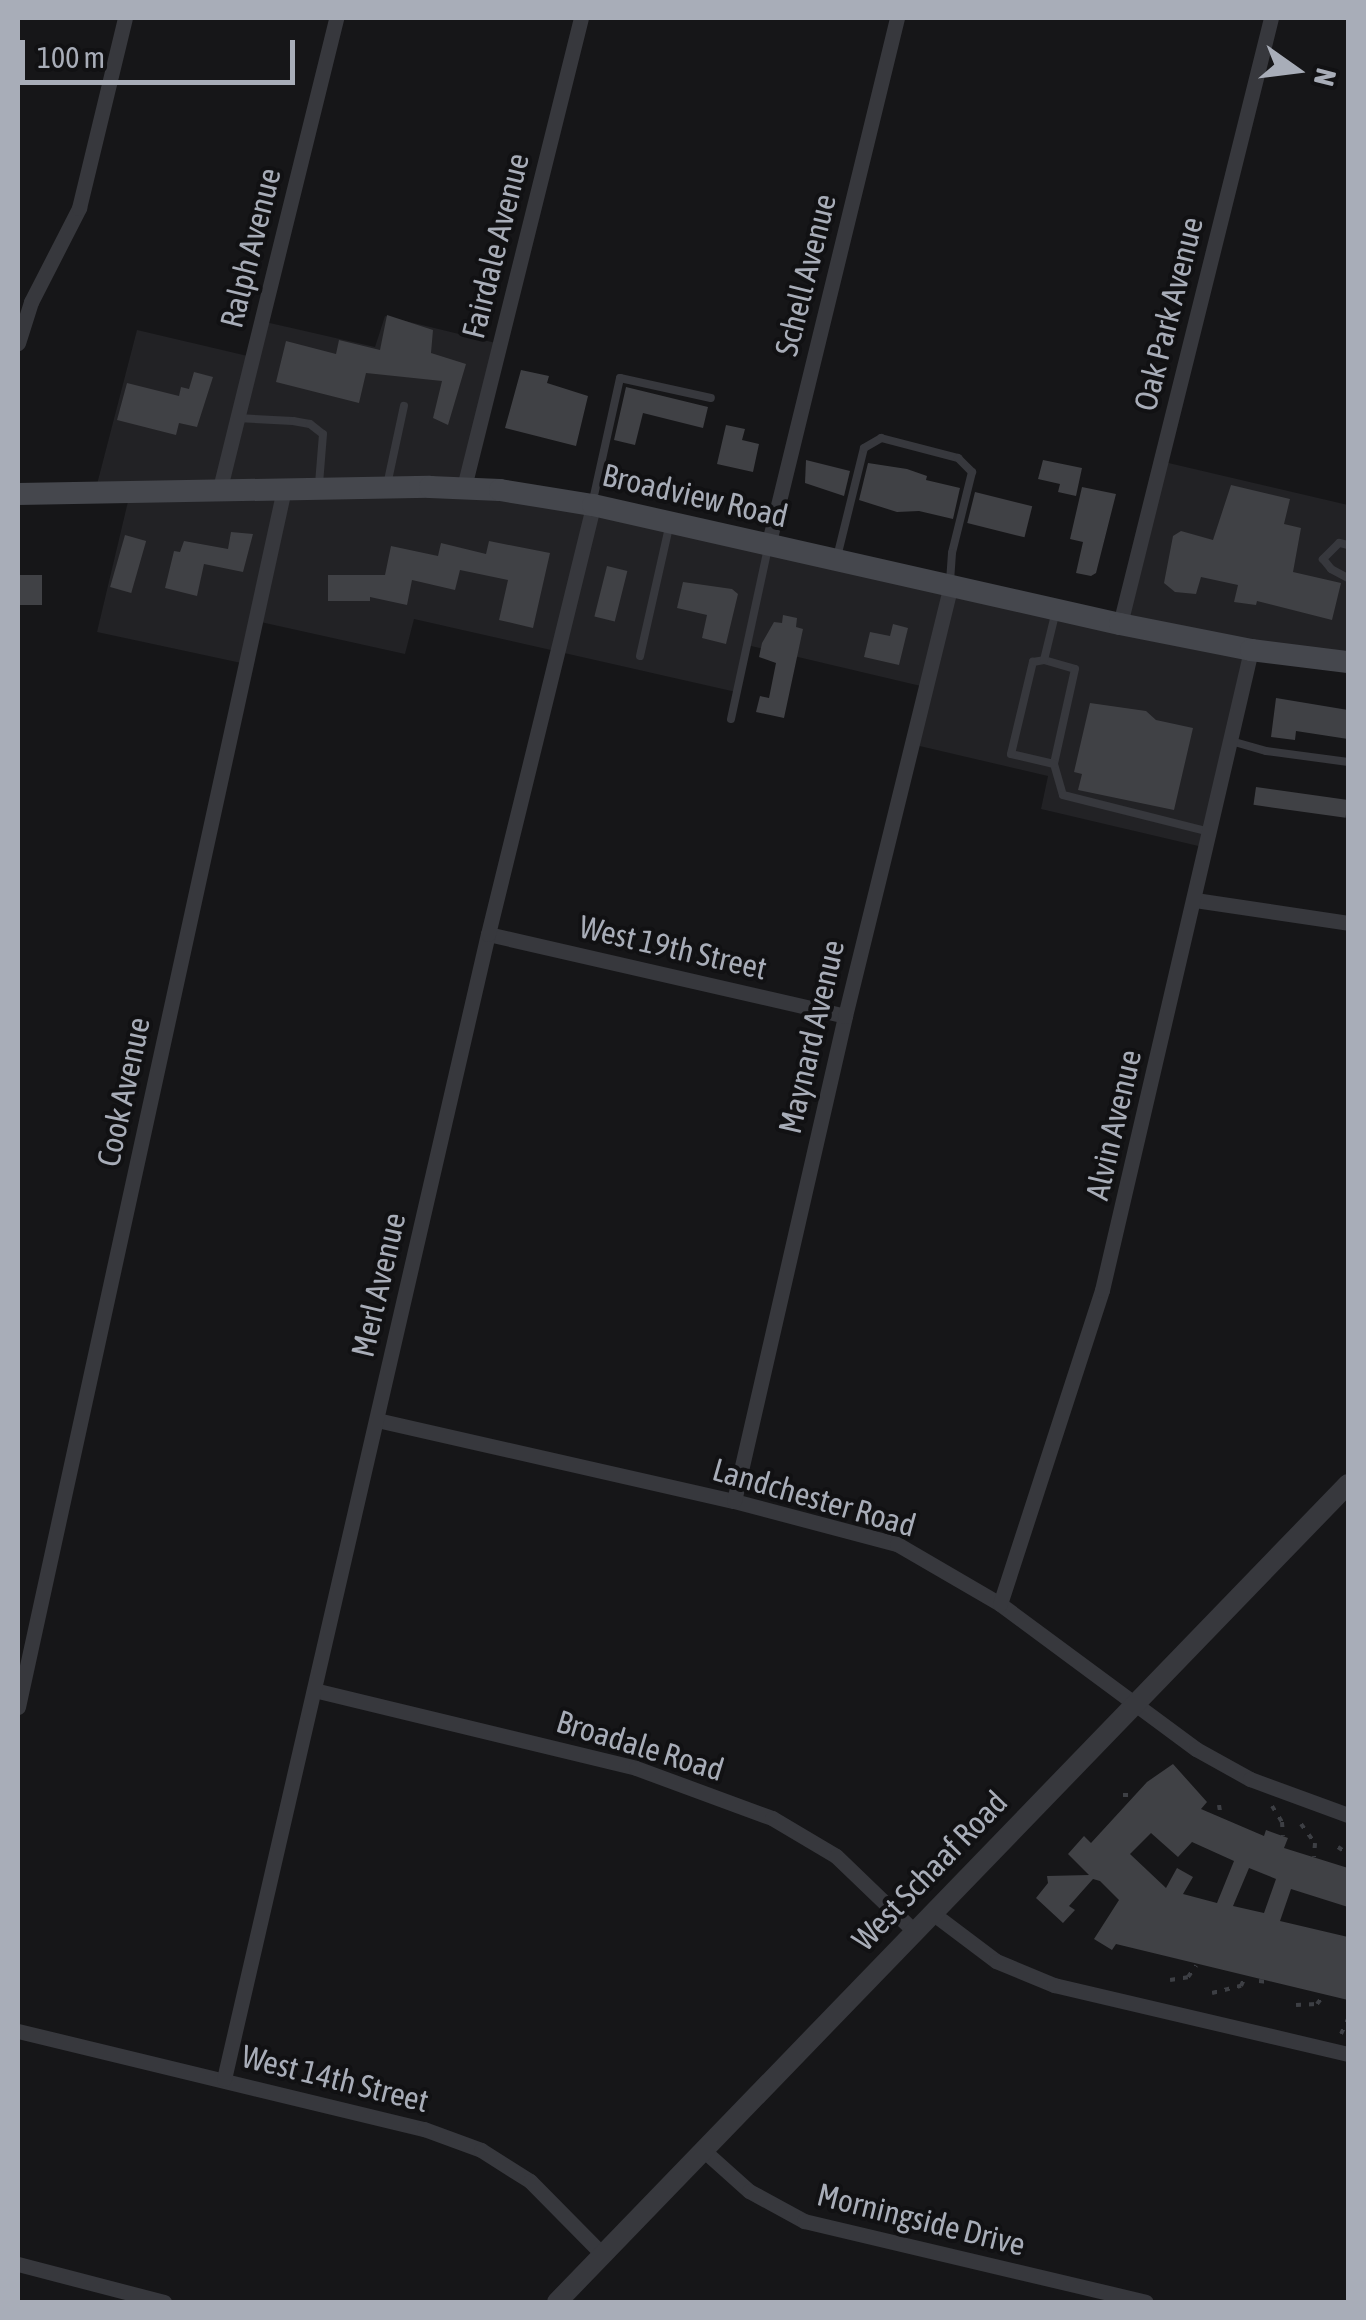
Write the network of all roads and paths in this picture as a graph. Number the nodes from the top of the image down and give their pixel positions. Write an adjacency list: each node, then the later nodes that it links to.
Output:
1 (125, 18): 6 (street)
2 (336, 18): 9 (street, Ralph Avenue)
3 (581, 18): 11 (street, Fairdale Avenue)
4 (897, 18): 19 (street, Schell Avenue)
5 (1271, 18): 24 (street, Oak Park Avenue)
6 (18, 344)
7 (711, 398): 16 (lane)
8 (404, 406): 10 (lane)
9 (237, 418): 13 (lane); 14 (street, Ralph Avenue)
10 (386, 488): 11 (main road, Broadview Road); 13 (main road, Broadview Road)
11 (464, 488): 16 (main road, Broadview Road)
12 (284, 489): 13 (main road, Broadview Road); 14 (main road, Broadview Road); 44 (street, Cook Avenue)
13 (318, 489)
14 (219, 492): 15 (main road, Broadview Road)
15 (18, 494)
16 (593, 505): 17 (main road, Broadview Road); 36 (street, Merl Avenue)
17 (670, 523): 19 (main road, Broadview Road); 26 (lane)
18 (1348, 545): 21 (lane)
19 (768, 546): 20 (main road, Broadview Road); 29 (lane)
20 (836, 562): 22 (main road, Broadview Road); 22 (lane)
21 (1348, 578)
22 (950, 588): 23 (main road, Broadview Road); 37 (street, Maynard Avenue)
23 (1056, 610): 24 (main road, Broadview Road); 27 (lane)
24 (1120, 624): 25 (main road, Broadview Road)
25 (1251, 650): 28 (main road, Broadview Road); 30 (street, Alvin Avenue)
26 (640, 656)
27 (1044, 660): 32 (lane); 32 (lane)
28 (1348, 662)
29 (731, 720)
30 (1230, 741): 31 (lane); 33 (street, Alvin Avenue)
31 (1348, 762)
32 (1054, 764): 33 (lane)
33 (1210, 832): 34 (street, Alvin Avenue)
34 (1195, 900): 35 (street); 41 (street, Alvin Avenue)
35 (1348, 923)
36 (488, 934): 37 (street, West 19th Street); 38 (street, Merl Avenue)
37 (845, 1016): 40 (street, Maynard Avenue)
38 (377, 1420): 40 (street, Landchester Road); 42 (street, Merl Avenue)
39 (1348, 1484): 43 (street, West Schaaf Road)
40 (734, 1501): 41 (street, Landchester Road)
41 (1000, 1604): 43 (street, Landchester Road)
42 (314, 1690): 57 (street, Broadale Road); 70 (street, Merl Avenue)
43 (1132, 1704): 49 (street, Landchester Road); 56 (street, West Schaaf Road)
44 (18, 1706)
45 (1123, 1795): 46 (path)
46 (1135, 1795)
47 (1219, 1804): 50 (path)
48 (1272, 1806): 52 (path)
49 (1348, 1815)
50 (1221, 1817)
51 (1301, 1824): 55 (path)
52 (1282, 1836)
53 (1338, 1847): 54 (path)
54 (1348, 1854)
55 (1314, 1857)
56 (931, 1912): 57 (street, West Schaaf Road); 69 (street)
57 (914, 1930): 71 (street, West Schaaf Road)
58 (1196, 1966): 60 (path)
59 (1245, 1978): 63 (path)
60 (1170, 1980)
61 (1259, 1982): 62 (path)
62 (1268, 1982)
63 (1212, 1993)
64 (1324, 1995): 65 (path)
65 (1296, 2006)
66 (1348, 2019): 68 (path)
67 (18, 2031): 70 (street, West 14th Street)
68 (1332, 2033)
69 (1348, 2054)
70 (224, 2079): 72 (street, West 14th Street)
71 (702, 2149): 72 (street, West Schaaf Road); 76 (street, Morningside Drive)
72 (602, 2254): 75 (street, West Schaaf Road)
73 (18, 2264): 74 (street)
74 (164, 2302)
75 (557, 2302)
76 (1146, 2302)

